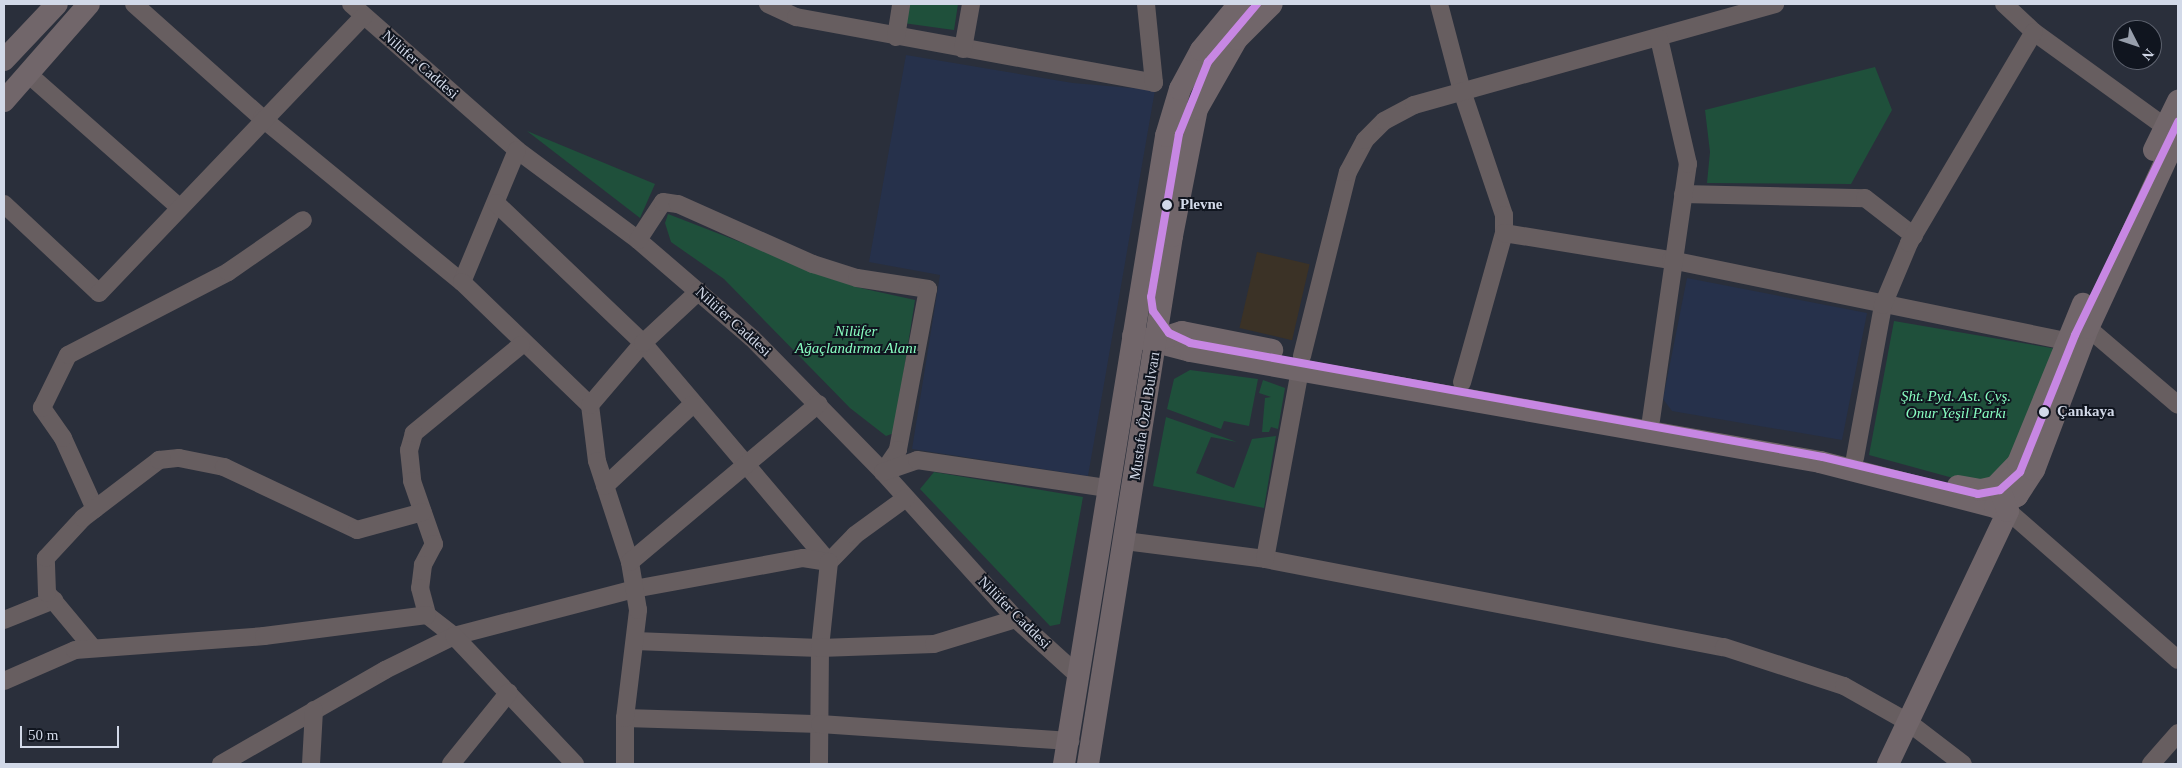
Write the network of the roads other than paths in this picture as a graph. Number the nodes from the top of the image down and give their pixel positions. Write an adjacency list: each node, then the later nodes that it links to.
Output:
1 (57, 4): 19 (main road)
2 (89, 4): 20 (main road)
3 (134, 4): 26 (street)
4 (768, 4): 14 (street)
5 (901, 4): 16 (street)
6 (972, 4): 18 (street)
7 (1146, 4): 21 (street)
8 (1239, 4): 22 (main road, Mustafa Özel Bulvarı)
9 (1272, 4): 43 (main road, Mustafa Özel Bulvarı)
10 (1439, 4): 23 (street)
11 (1776, 4): 17 (street)
12 (2004, 4): 15 (street)
13 (357, 8): 26 (street); 28 (street, Nilüfer Caddesi)
14 (799, 11): 16 (street)
15 (2034, 32): 27 (street); 35 (street)
16 (896, 38): 18 (street)
17 (1659, 38): 23 (street); 29 (street)
18 (963, 49): 21 (street)
19 (4, 60)
20 (28, 73): 24 (main road); 32 (street)
21 (1154, 82): 22 (street)
22 (1180, 89): 42 (main road, Mustafa Özel Bulvarı)
23 (1462, 91): 34 (street); 47 (street)
24 (4, 101)
25 (2178, 101): 27 (main road)
26 (262, 118): 32 (street); 38 (street)
27 (2175, 133): 41 (main road); 44 (main road)
28 (517, 150): 30 (street); 36 (street, Nilüfer Caddesi)
29 (1683, 194): 35 (street); 37 (street)
30 (496, 203): 38 (street); 45 (street)
31 (4, 204): 32 (street)
32 (179, 207)
33 (303, 220): 61 (street)
34 (1504, 233): 37 (street); 48 (street)
35 (1914, 236): 40 (street)
36 (638, 240): 39 (street, Nilüfer Caddesi); 56 (street)
37 (1671, 260): 40 (street); 53 (street)
38 (462, 282): 46 (street)
39 (700, 291): 45 (street); 49 (street, Nilüfer Caddesi)
40 (1883, 305): 44 (street); 54 (street)
41 (2088, 328): 44 (street); 50 (street); 60 (main road)
42 (1133, 336): 43 (main road); 58 (main road, Mustafa Özel Bulvarı)
43 (1158, 340): 47 (main road); 63 (main road, Mustafa Özel Bulvarı)
44 (2066, 341): 60 (main road)
45 (643, 343): 51 (street); 52 (street)
46 (522, 345): 51 (street); 62 (street)
47 (1301, 363): 48 (main road); 60 (main road); 64 (street)
48 (1462, 382): 53 (main road)
49 (818, 404): 55 (street); 56 (street, Nilüfer Caddesi)
50 (2178, 404)
51 (590, 405): 57 (street)
52 (692, 405): 55 (street); 57 (street)
53 (1651, 420): 54 (main road)
54 (1856, 458): 60 (main road)
55 (748, 465): 65 (street); 66 (street)
56 (883, 472): 58 (street); 59 (street, Nilüfer Caddesi)
57 (605, 486): 65 (street)
58 (1106, 488): 77 (main road, Mustafa Özel Bulvarı)
59 (906, 498): 66 (street); 70 (street, Nilüfer Caddesi)
60 (2003, 500): 76 (street); 82 (main road)
61 (95, 509): 62 (street); 68 (street)
62 (423, 512): 69 (street)
63 (1125, 541): 64 (street); 93 (main road, Mustafa Özel Bulvarı)
64 (1266, 559): 82 (street)
65 (630, 562): 67 (street)
66 (829, 562): 67 (street); 75 (street)
67 (634, 589): 72 (street); 73 (street)
68 (54, 600): 71 (street); 74 (street)
69 (427, 615): 72 (street); 74 (street)
70 (1016, 619): 75 (street); 77 (street, Nilüfer Caddesi)
71 (4, 620)
72 (454, 636): 79 (street); 80 (street)
73 (635, 641): 75 (street); 81 (street)
74 (93, 648): 78 (street)
75 (820, 648): 83 (street)
76 (2178, 660)
77 (1080, 677): 85 (main road, Mustafa Özel Bulvarı)
78 (4, 681)
79 (508, 692): 88 (street); 89 (street)
80 (314, 710): 86 (street); 87 (street)
81 (625, 718): 83 (street); 90 (street)
82 (1908, 722): 94 (main road); 95 (street)
83 (820, 724): 85 (street); 91 (street)
84 (2178, 733): 96 (street)
85 (1070, 740): 92 (main road, Mustafa Özel Bulvarı)
86 (220, 764)
87 (311, 764)
88 (451, 764)
89 (575, 764)
90 (625, 764)
91 (819, 764)
92 (1064, 764)
93 (1088, 764)
94 (1888, 764)
95 (1963, 764)
96 (2151, 764)

